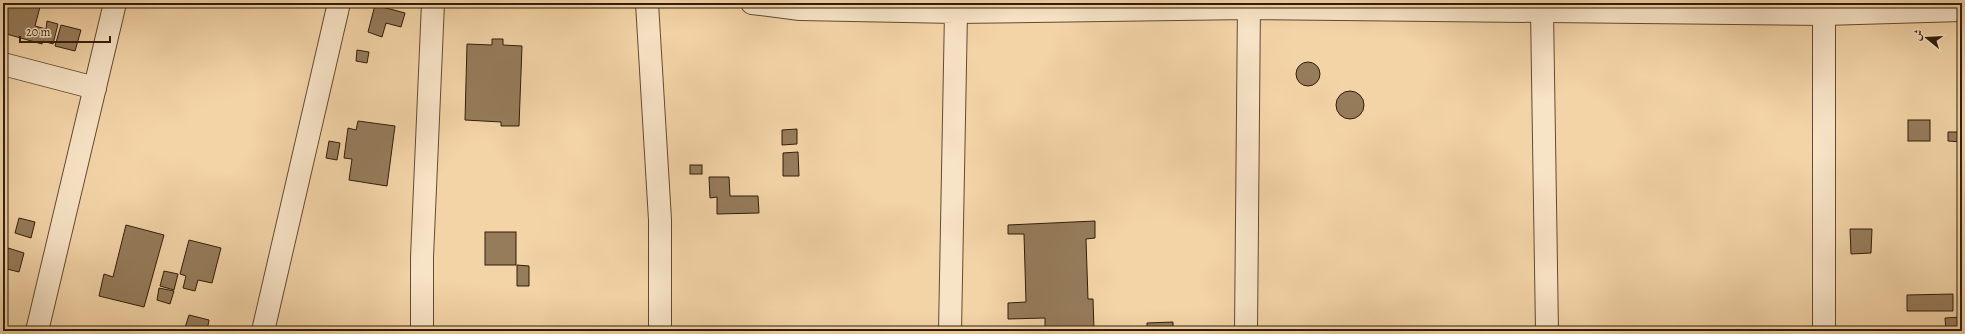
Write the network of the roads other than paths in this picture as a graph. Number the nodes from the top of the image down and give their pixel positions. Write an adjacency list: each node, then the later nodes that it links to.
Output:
1 (115, 3): 12 (street)
2 (339, 3): 14 (street)
3 (433, 3): 15 (street)
4 (647, 3): 16 (street)
5 (752, 3): 7 (street)
6 (1249, 5): 7 (street); 10 (street); 18 (street)
7 (956, 7): 17 (street)
8 (1824, 9): 9 (street); 10 (street); 20 (street)
9 (1962, 10)
10 (1542, 11): 19 (street)
11 (3, 64): 12 (street)
12 (95, 88): 13 (street)
13 (37, 331)
14 (263, 331)
15 (422, 331)
16 (660, 331)
17 (950, 331)
18 (1246, 331)
19 (1546, 331)
20 (1824, 331)

